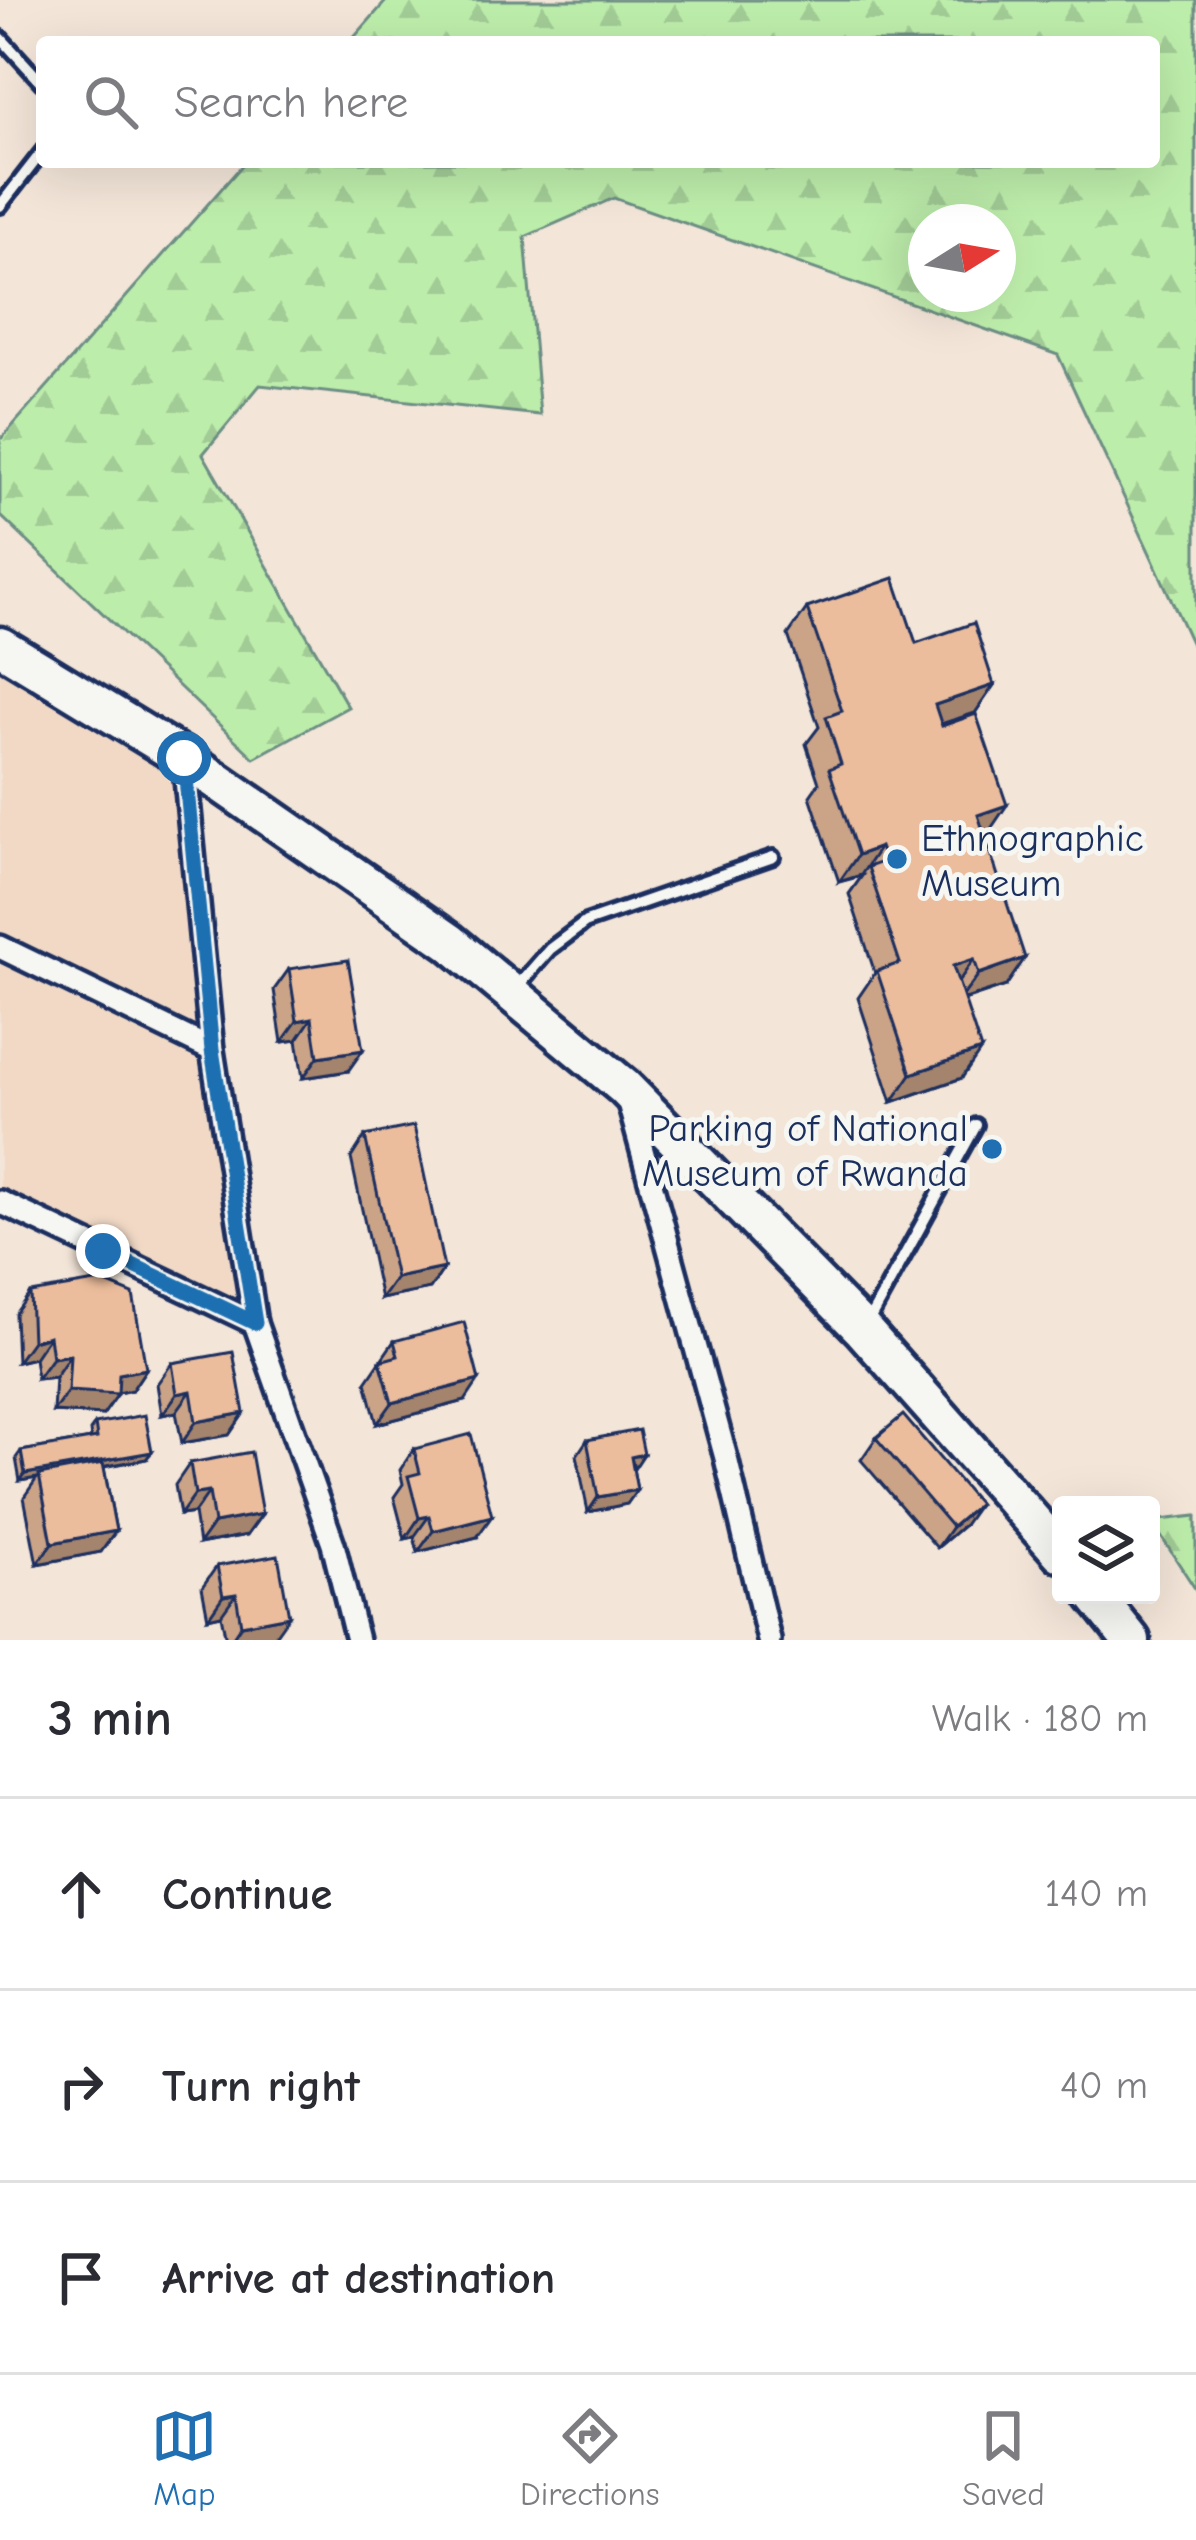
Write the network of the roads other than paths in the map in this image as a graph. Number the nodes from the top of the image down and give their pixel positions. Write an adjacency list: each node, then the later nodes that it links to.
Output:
1 (0, 38): 2 (lane)
2 (36, 77)
3 (36, 160): 4 (lane)
4 (0, 206)
5 (0, 646): 6 (highway)
6 (184, 758): 9 (highway); 10 (street)
7 (773, 857): 9 (lane)
8 (0, 946): 10 (street)
9 (511, 994): 11 (highway)
10 (212, 1050): 14 (street)
11 (624, 1087): 15 (highway); 19 (street)
12 (976, 1125): 15 (lane)
13 (0, 1202): 14 (street)
14 (255, 1323): 18 (street)
15 (863, 1330): 16 (highway)
16 (1052, 1543)
17 (1102, 1604): 20 (highway)
18 (357, 1640)
19 (769, 1640)
20 (1131, 1640)

